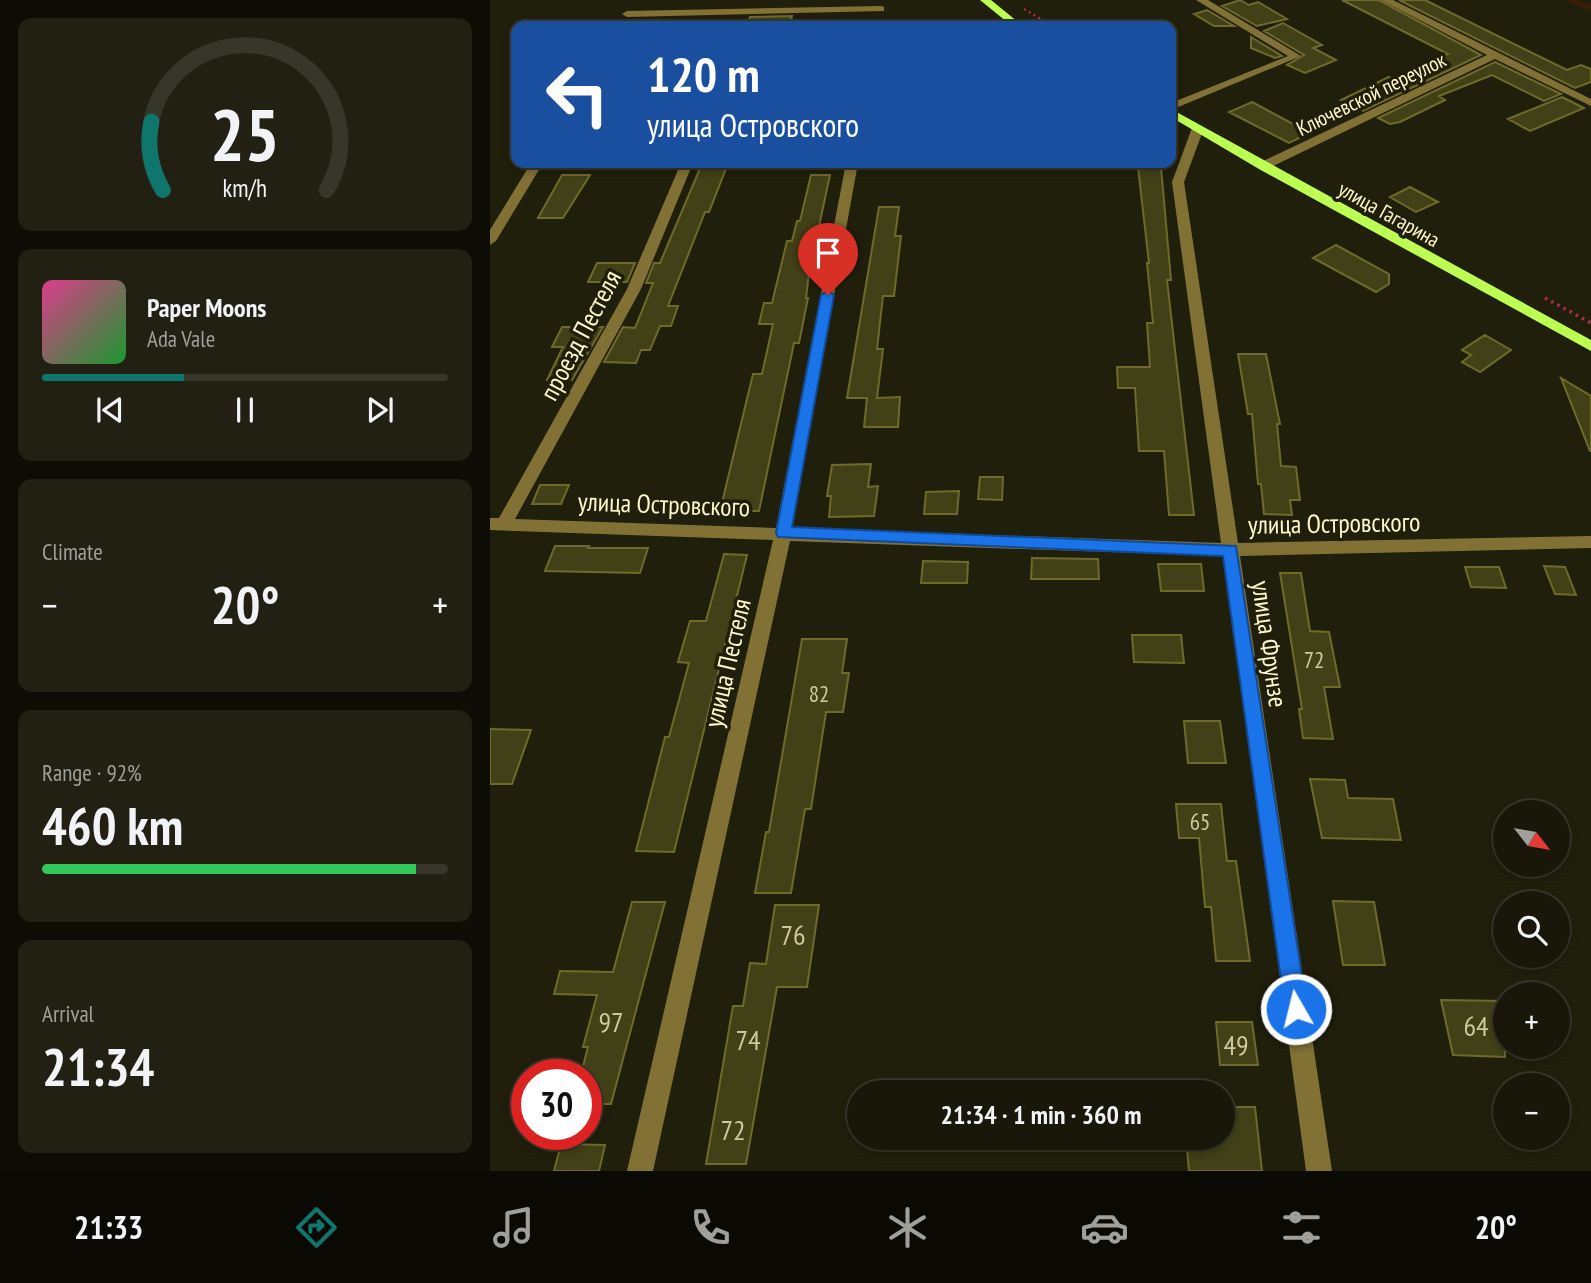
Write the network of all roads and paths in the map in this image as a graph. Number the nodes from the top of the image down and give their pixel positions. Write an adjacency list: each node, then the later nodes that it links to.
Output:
1 (635, 0): 8 (street)
2 (985, 0): 11 (main road)
3 (1201, 0): 15 (street)
4 (1386, 0): 13 (street)
5 (1017, 4): 12 (path)
6 (880, 9): 7 (street)
7 (750, 10): 8 (street); 10 (street)
8 (627, 14): 9 (street)
9 (623, 21)
10 (745, 21)
11 (1012, 21)
12 (1045, 21)
13 (1495, 55): 14 (street); 18 (street, Ключевской переулок)
14 (1591, 103)
15 (1176, 108)
16 (1176, 113): 17 (main road, улица Гагарина)
17 (1198, 128): 18 (main road, улица Гагарина); 27 (street, улица Фрунзе)
18 (1263, 166): 23 (main road, улица Гагарина)
19 (534, 168): 22 (street)
20 (685, 168): 24 (street, проезд Пестеля)
21 (851, 168): 25 (street, улица Пестеля)
22 (490, 241)
23 (1591, 346)
24 (497, 524): 25 (street, улица Островского)
25 (783, 533): 27 (street, улица Островского); 28 (street, улица Пестеля)
26 (1591, 542): 27 (street, улица Островского)
27 (1230, 550): 29 (street, улица Фрунзе)
28 (640, 1171)
29 (1319, 1171)

